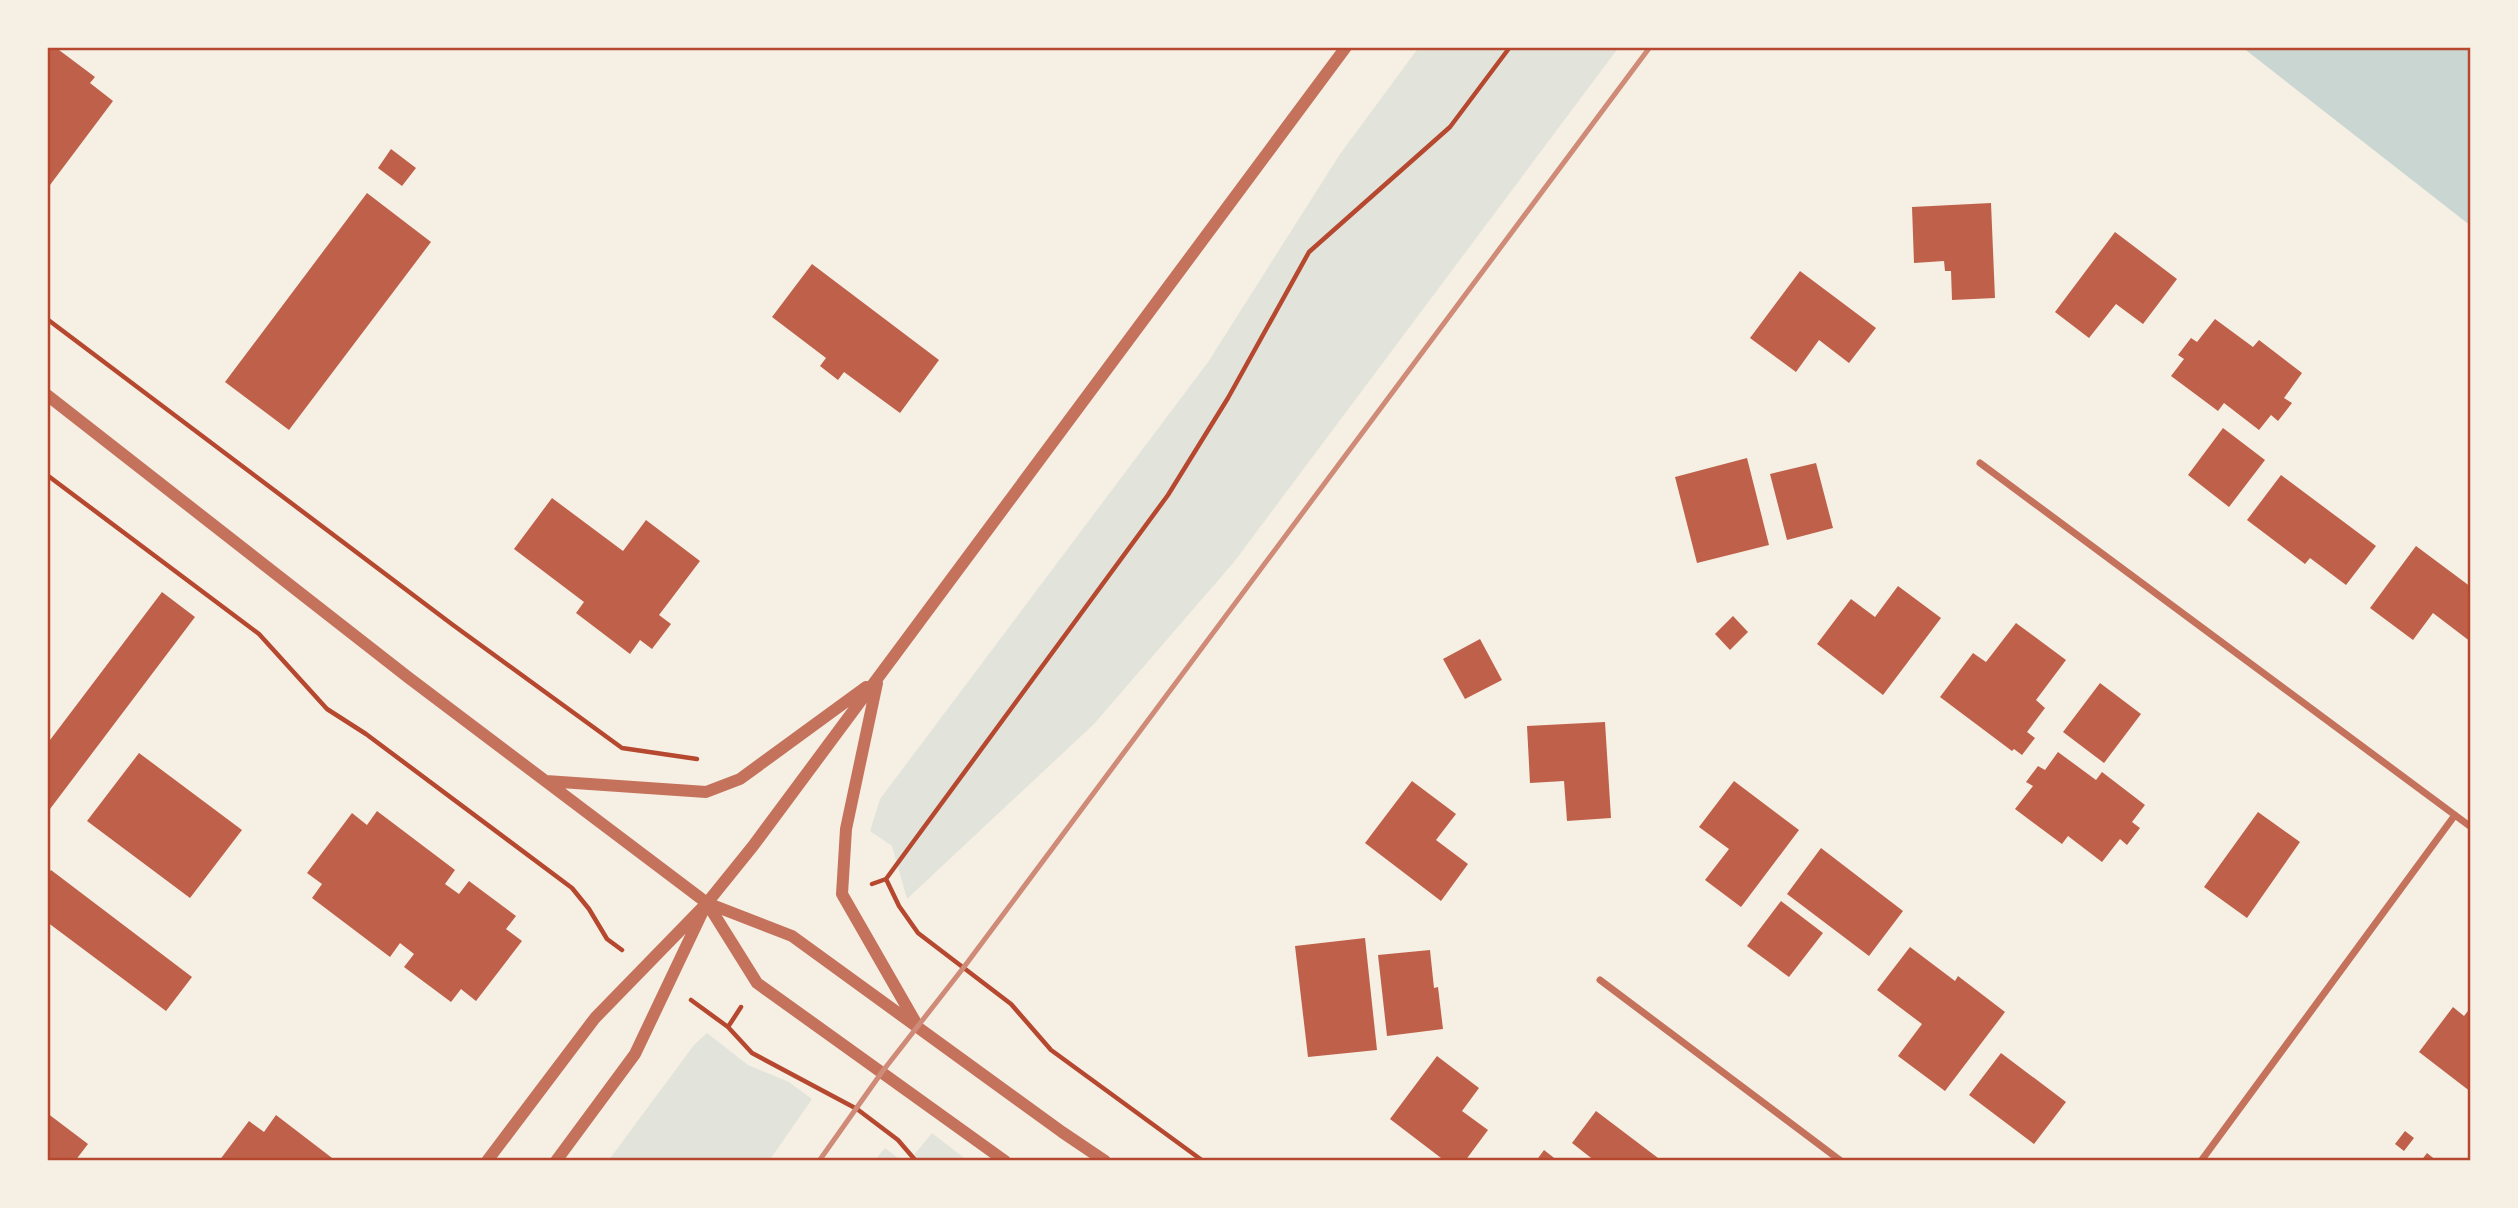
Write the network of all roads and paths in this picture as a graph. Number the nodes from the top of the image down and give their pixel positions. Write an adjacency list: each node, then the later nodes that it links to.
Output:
1 (1346, 47): 7 (street)
2 (1510, 47): 22 (path)
3 (47, 319): 8 (path)
4 (47, 395): 9 (street)
5 (1980, 463): 10 (street)
6 (47, 475): 13 (path)
7 (878, 678): 9 (street); 12 (street); 16 (street)
8 (697, 759)
9 (546, 781): 12 (street)
10 (2455, 815): 11 (street); 24 (street)
11 (2471, 827)
12 (707, 903): 16 (street); 17 (street); 18 (street); 20 (street)
13 (607, 939)
14 (1600, 980): 23 (street)
15 (728, 1027): 19 (path)
16 (918, 1027): 21 (street)
17 (487, 1161)
18 (556, 1161)
19 (916, 1161)
20 (1005, 1161)
21 (1105, 1161)
22 (1203, 1161)
23 (1841, 1161)
24 (2201, 1161)

